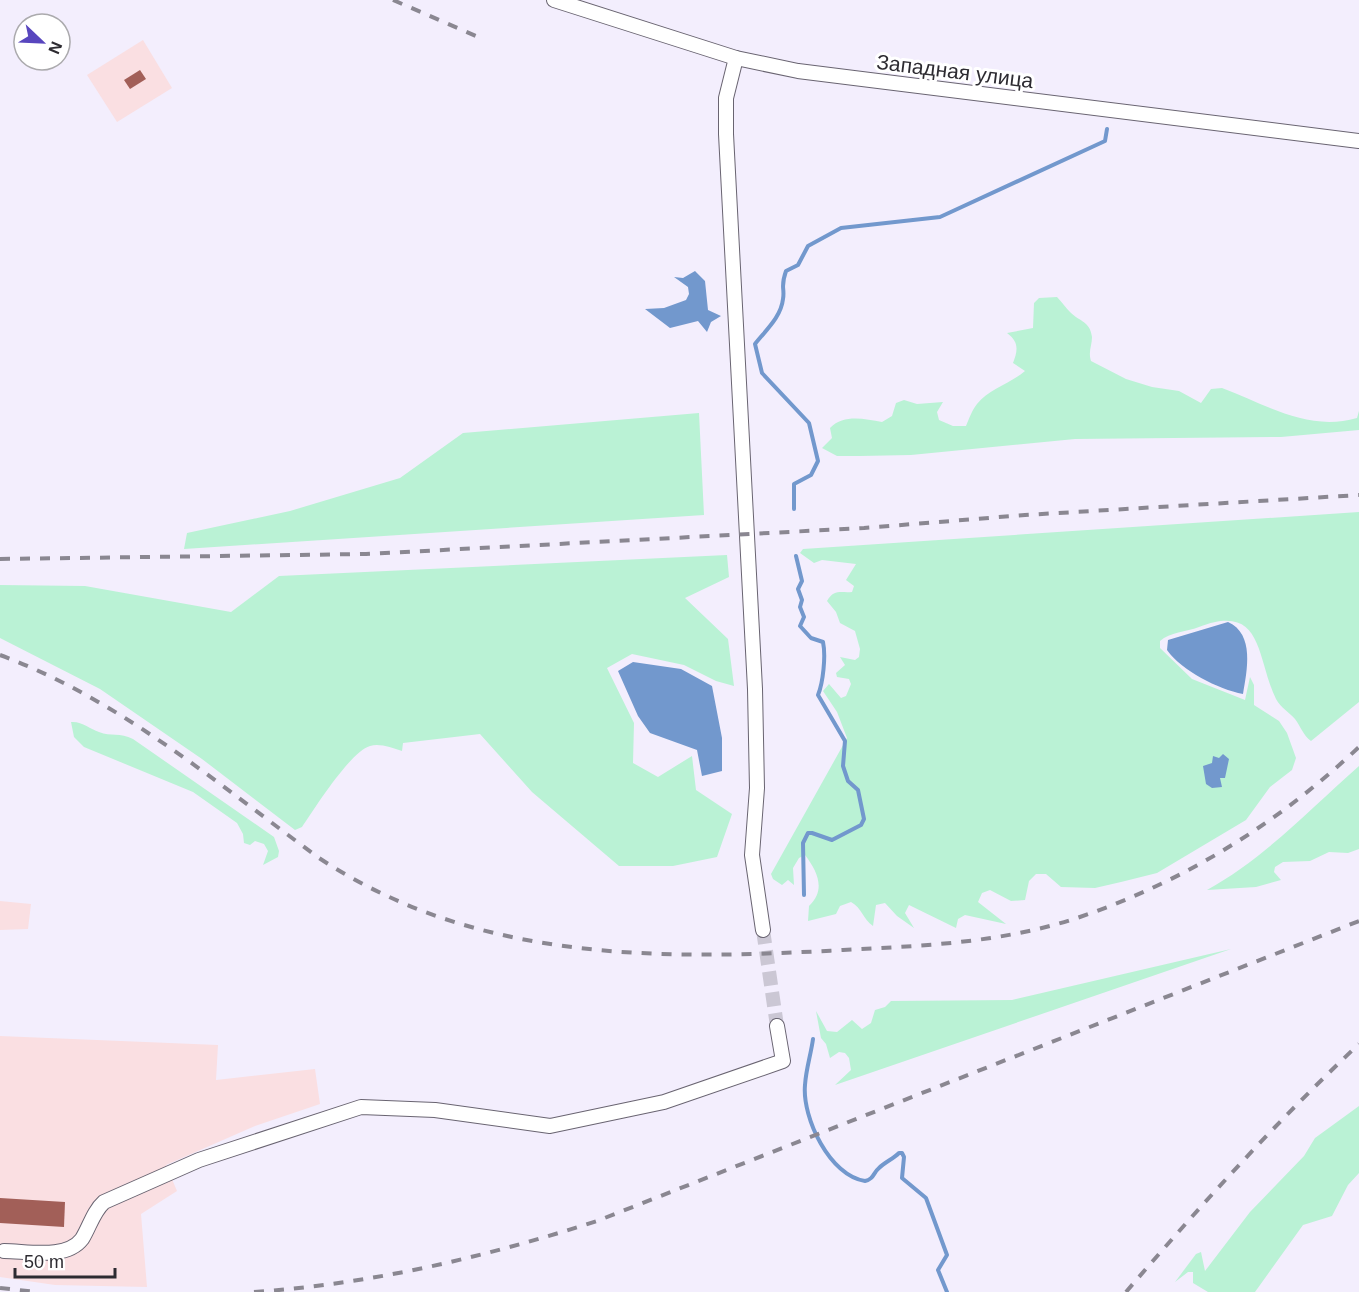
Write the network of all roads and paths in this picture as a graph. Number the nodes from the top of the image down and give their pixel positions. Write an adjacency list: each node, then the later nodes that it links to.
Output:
1 (554, 0): 2 (street, Западная улица)
2 (736, 58): 3 (street, Западная улица); 4 (street)
3 (1359, 141)
4 (763, 930)
5 (777, 1026): 6 (street)
6 (4, 1251)

